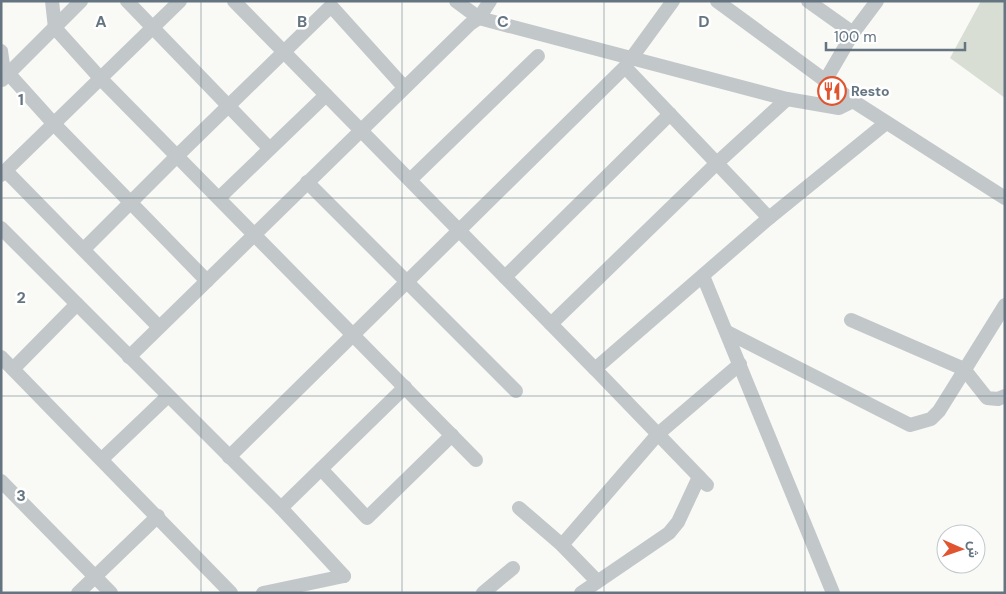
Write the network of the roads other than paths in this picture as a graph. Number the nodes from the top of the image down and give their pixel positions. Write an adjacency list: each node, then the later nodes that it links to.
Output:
1 (52, 1): 13 (street)
2 (81, 1): 13 (street)
3 (127, 1): 14 (street)
4 (180, 1): 14 (street)
5 (234, 1): 17 (street)
6 (456, 1): 12 (street)
7 (490, 1): 12 (street)
8 (672, 1): 19 (street)
9 (718, 1): 22 (street)
10 (808, 1): 15 (street)
11 (876, 1): 15 (street)
12 (479, 18): 19 (street); 23 (street)
13 (55, 28): 20 (street); 21 (street)
14 (153, 28): 21 (street); 27 (street)
15 (853, 33): 22 (street)
16 (1, 51): 20 (street)
17 (284, 52): 23 (street); 24 (street); 27 (street)
18 (538, 56): 36 (street)
19 (629, 63): 25 (street); 28 (street); 43 (street)
20 (5, 77): 30 (street)
21 (101, 79): 30 (street); 33 (street)
22 (825, 81): 26 (street)
23 (404, 87): 31 (street)
24 (326, 95): 31 (street); 32 (street)
25 (787, 99): 26 (street); 34 (street)
26 (853, 102): 29 (street)
27 (227, 106): 32 (street); 33 (street)
28 (670, 114): 34 (street); 47 (street)
29 (886, 123): 39 (street); 41 (street)
30 (54, 124): 35 (street); 40 (street)
31 (360, 130): 36 (street); 37 (street)
32 (269, 148): 38 (street)
33 (177, 156): 38 (street); 40 (street)
34 (717, 163): 41 (street); 53 (street)
35 (3, 173): 45 (street)
36 (410, 180): 43 (street)
37 (307, 182): 44 (street); 49 (street)
38 (219, 198): 44 (street)
39 (1005, 198)
40 (131, 201): 45 (street); 48 (street)
41 (769, 218): 46 (street)
42 (1, 228): 50 (street)
43 (459, 230): 47 (street); 49 (street)
44 (255, 234): 48 (street); 56 (street)
45 (84, 249): 54 (street)
46 (703, 276): 55 (street); 62 (street)
47 (505, 277): 53 (street)
48 (207, 281): 54 (street)
49 (406, 283): 56 (street); 64 (street)
50 (77, 304): 58 (street); 60 (street)
51 (1005, 306): 61 (street)
52 (851, 320): 61 (street)
53 (551, 324): 62 (street)
54 (159, 327): 58 (street)
55 (727, 332): 59 (street); 61 (street)
56 (354, 335): 63 (street); 69 (street)
57 (1, 357): 60 (street)
58 (129, 357): 65 (street)
59 (740, 364): 67 (street); 87 (street)
60 (13, 368): 70 (street)
61 (964, 368): 66 (street)
62 (595, 369): 67 (street)
63 (405, 387): 68 (street); 72 (street)
64 (516, 391)
65 (168, 396): 69 (street); 70 (street)
66 (1005, 396)
67 (658, 434): 77 (street); 80 (street)
68 (452, 435): 71 (street); 72 (street)
69 (229, 456): 74 (street)
70 (102, 459): 76 (street)
71 (476, 460)
72 (321, 469): 74 (street)
73 (1, 481): 79 (street)
74 (281, 508): 84 (street)
75 (520, 508): 77 (street)
76 (158, 516): 79 (street); 83 (street)
77 (562, 545): 80 (street)
78 (513, 568): 85 (street)
79 (94, 577): 81 (street); 82 (street)
80 (597, 581): 86 (street)
81 (78, 593)
82 (111, 593)
83 (231, 593)
84 (263, 593)
85 (483, 593)
86 (581, 593)
87 (833, 593)

